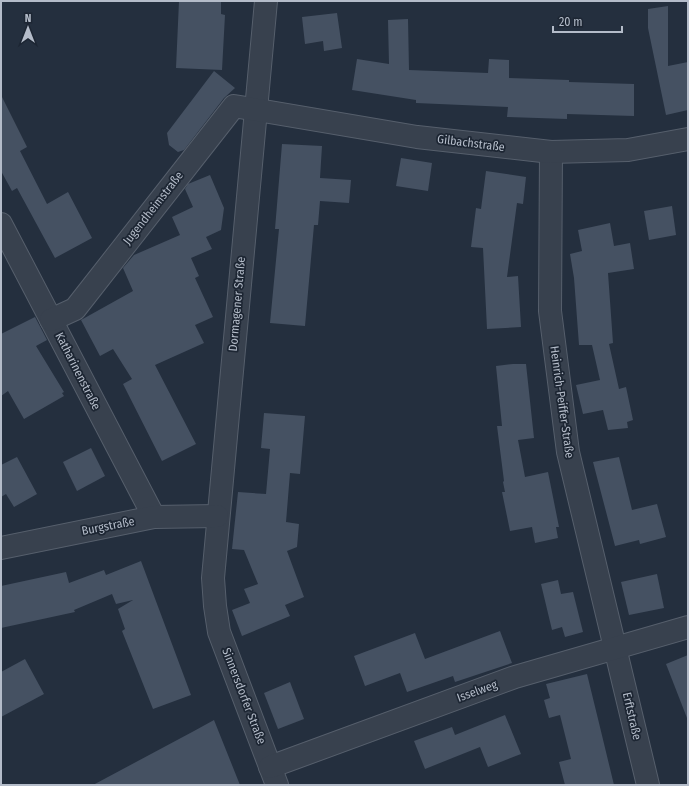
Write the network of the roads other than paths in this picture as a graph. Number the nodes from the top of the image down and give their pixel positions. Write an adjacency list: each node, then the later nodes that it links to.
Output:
1 (266, 1): 2 (street, Dormagener Straße)
2 (256, 110): 4 (street, Gilbachstraße); 6 (street, Jugendheimstraße); 7 (street, Dormagener Straße)
3 (688, 139): 4 (street, Gilbachstraße)
4 (551, 152): 12 (street, Heinrich-Peiffer-Straße)
5 (1, 224): 6 (street, Katharinenstraße)
6 (51, 320): 8 (street, Katharinenstraße)
7 (217, 516): 8 (street, Burgstraße); 10 (street, Dormagener Straße)
8 (154, 517): 9 (street, Burgstraße)
9 (1, 548)
10 (215, 606): 13 (street, Sinnersdorfer Straße)
11 (688, 627): 12 (street, Isselweg)
12 (615, 647): 13 (street, Isselweg); 14 (street, Erftstraße)
13 (274, 776)
14 (648, 785)

